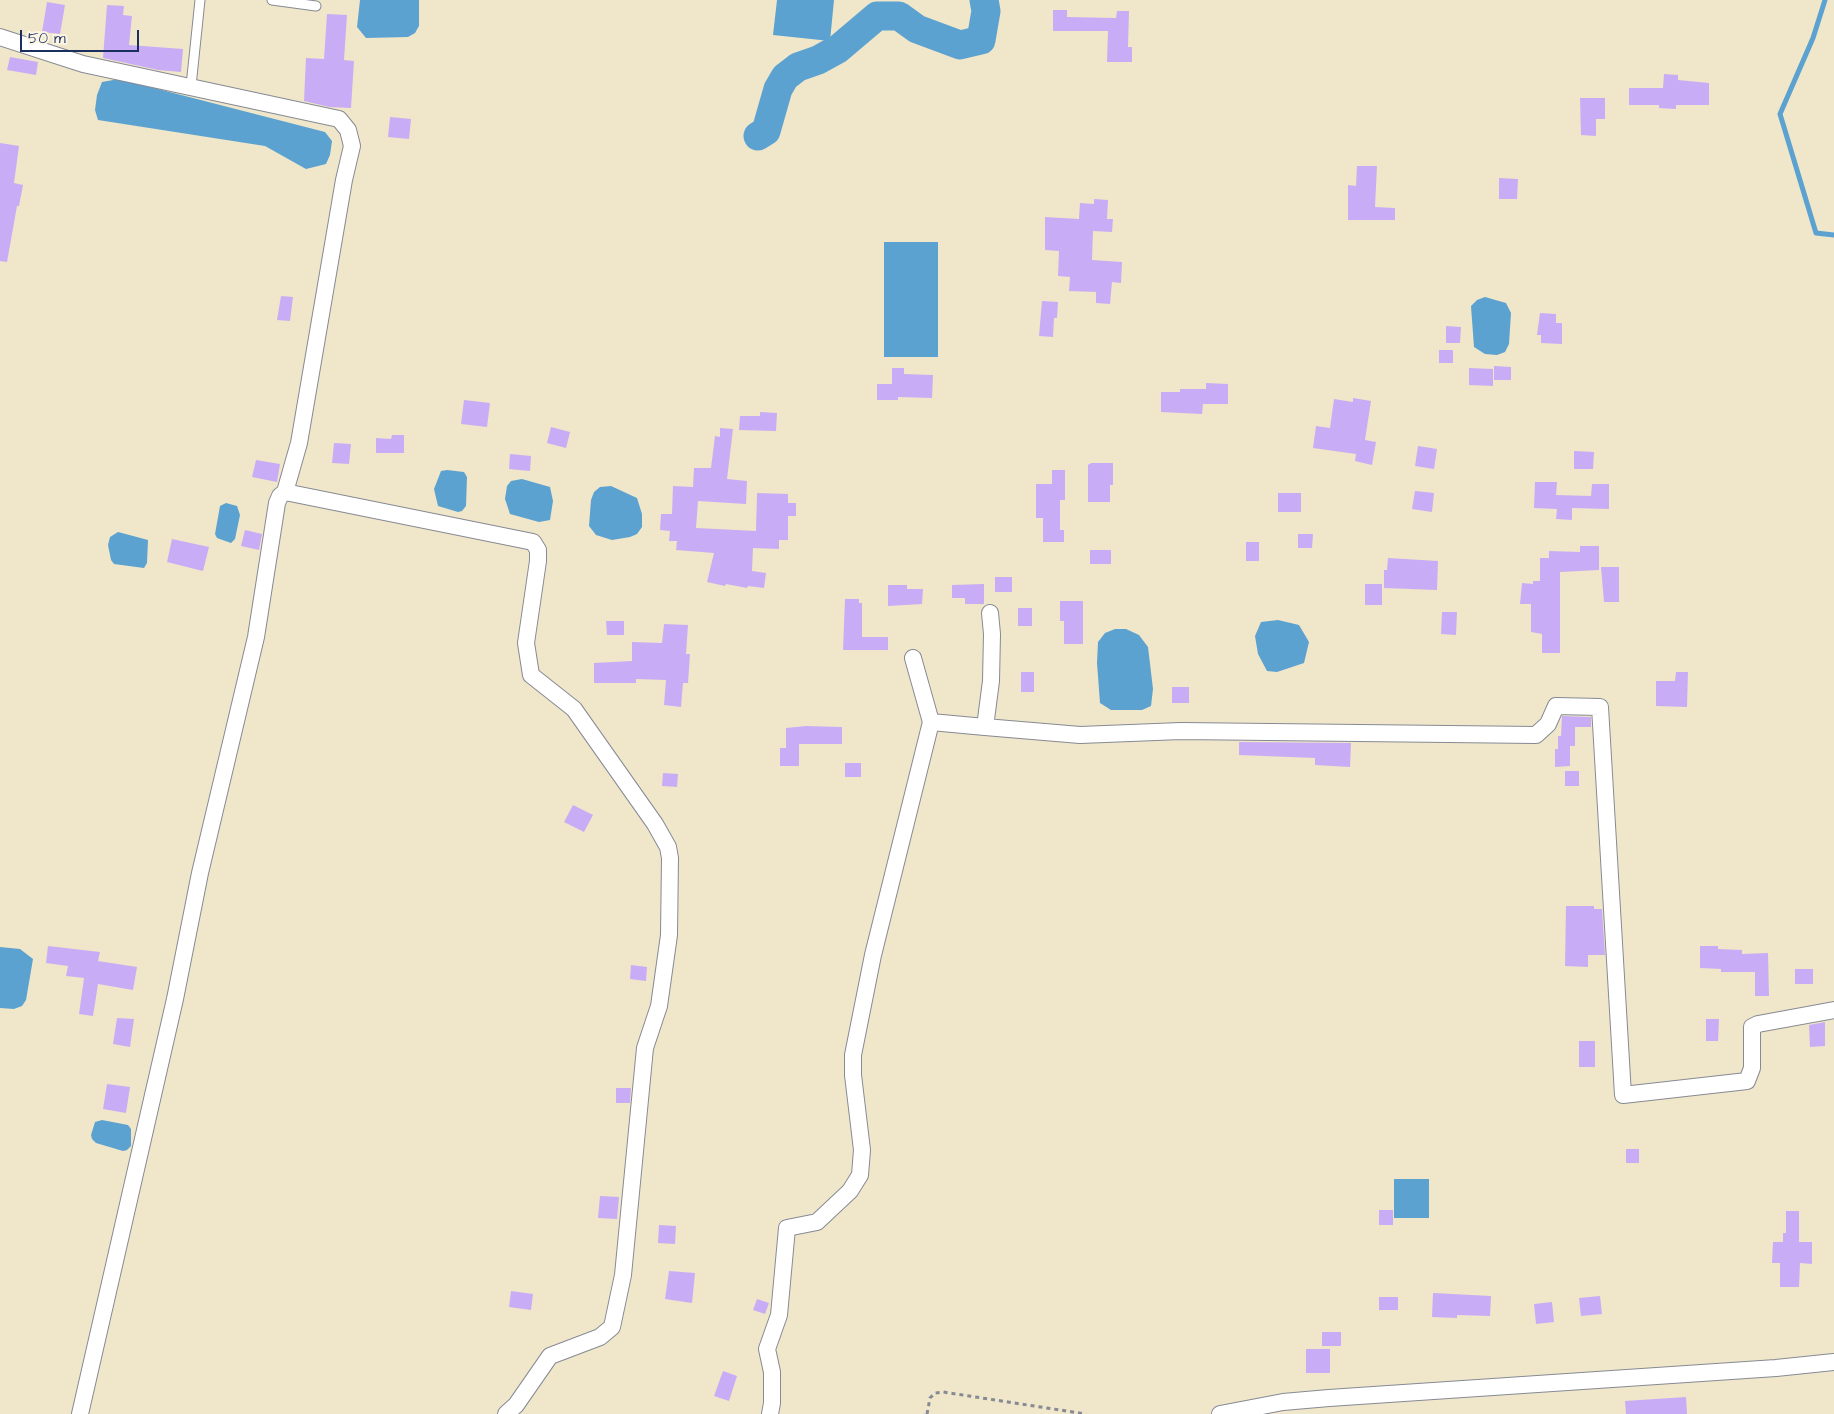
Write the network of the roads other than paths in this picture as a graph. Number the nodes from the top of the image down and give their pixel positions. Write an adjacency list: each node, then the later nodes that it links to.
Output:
1 (200, 0): 5 (lane)
2 (272, 0): 3 (lane)
3 (316, 6)
4 (0, 36): 5 (street)
5 (191, 86): 6 (street)
6 (285, 492): 13 (street); 14 (street)
7 (990, 613): 10 (street)
8 (913, 658): 9 (street)
9 (931, 722): 10 (street); 15 (street)
10 (985, 727): 11 (street)
11 (1834, 1010)
12 (1834, 1362): 16 (street)
13 (80, 1414)
14 (506, 1414)
15 (770, 1414)
16 (1220, 1414)

